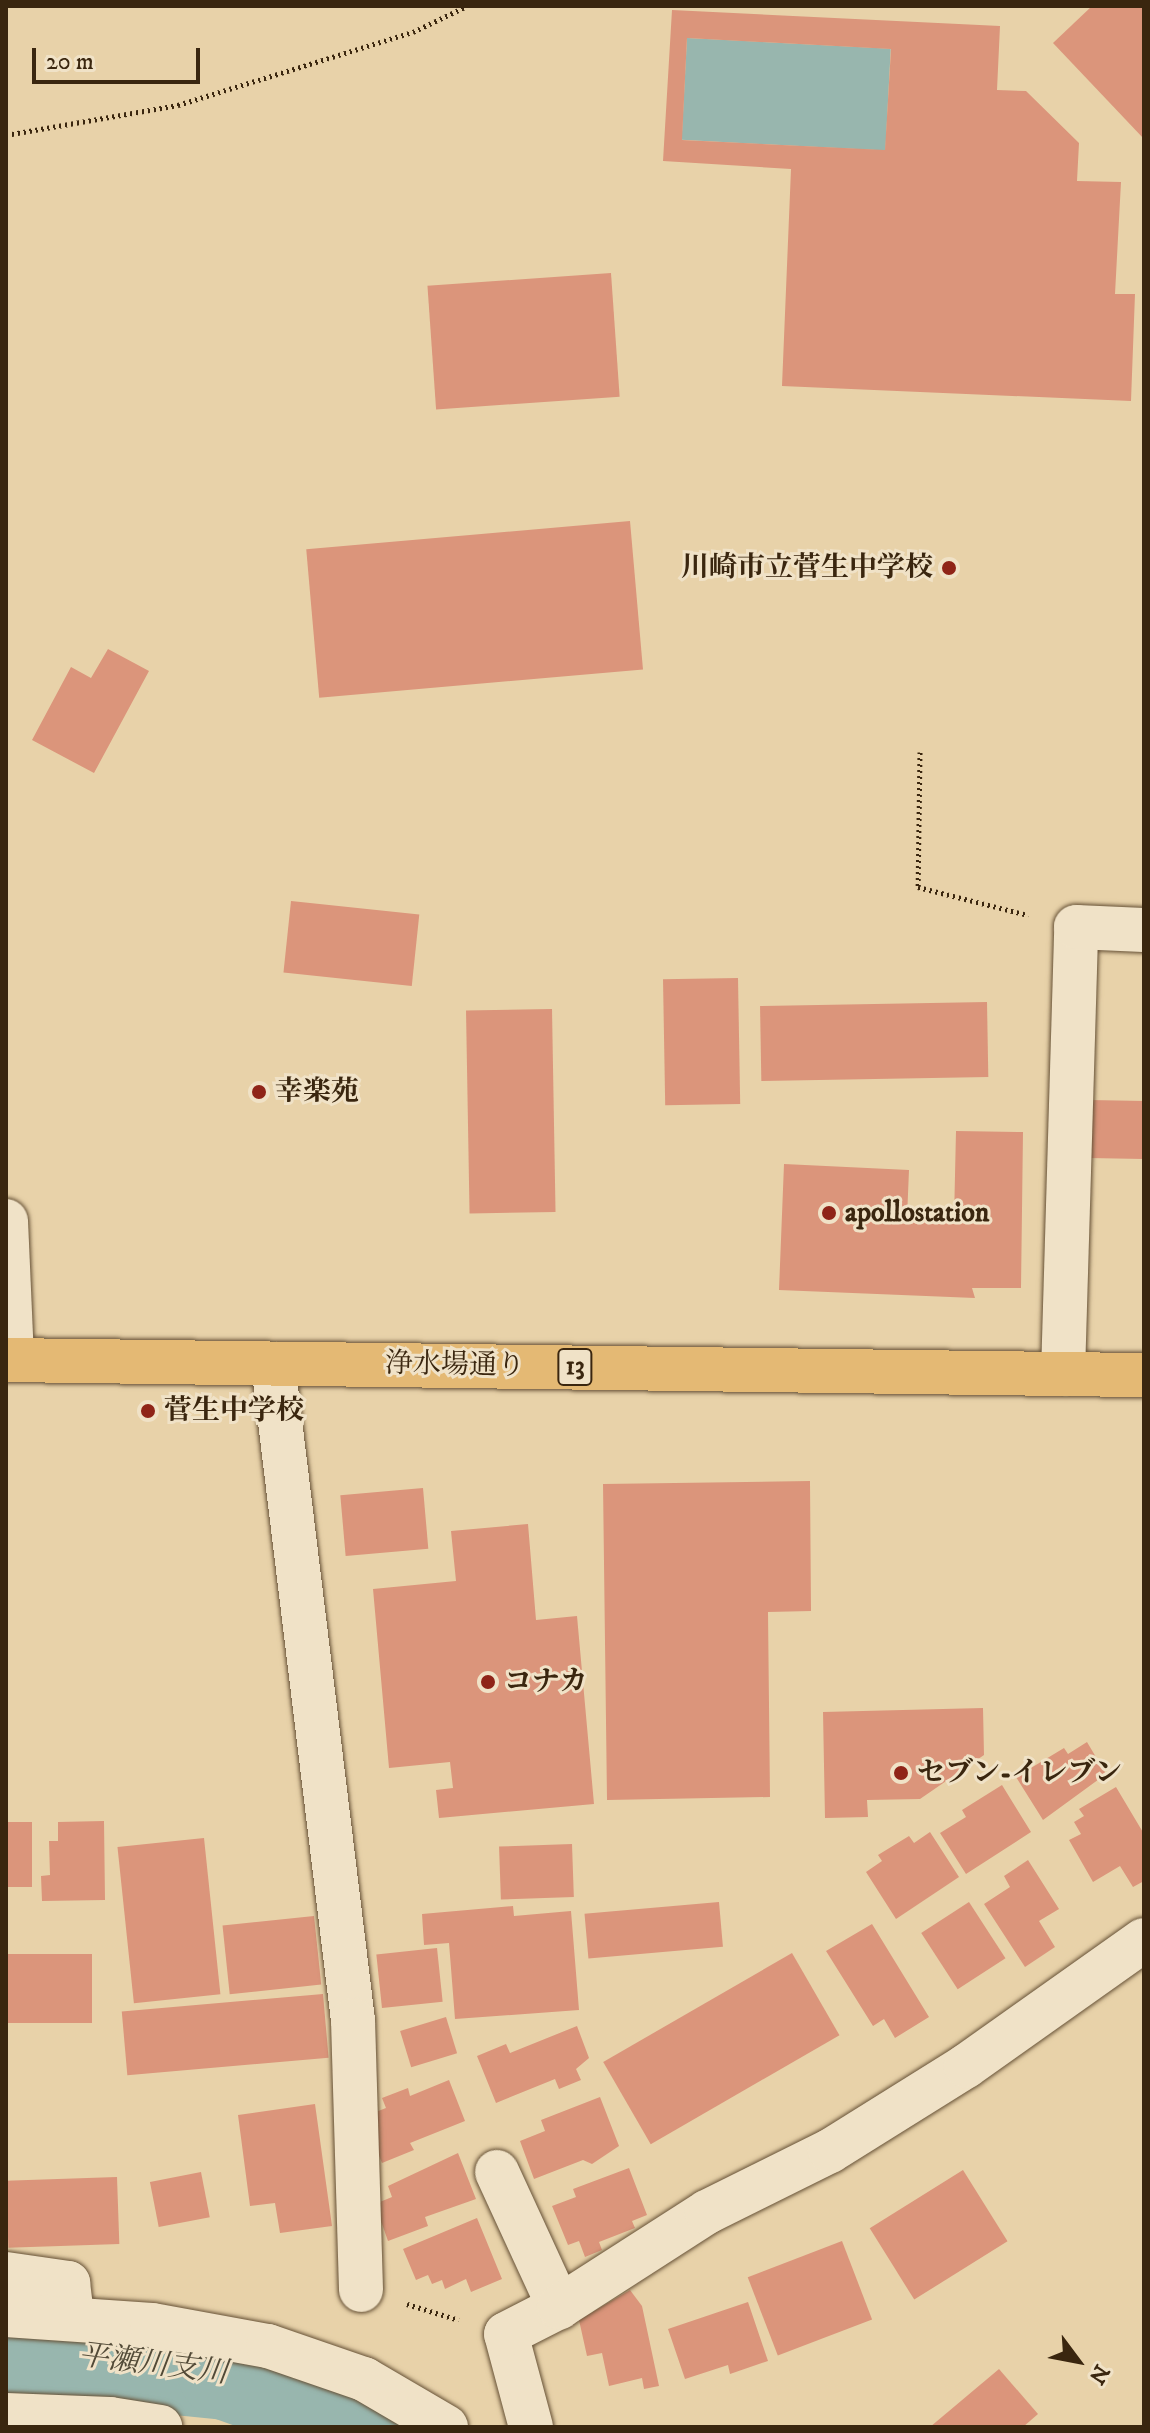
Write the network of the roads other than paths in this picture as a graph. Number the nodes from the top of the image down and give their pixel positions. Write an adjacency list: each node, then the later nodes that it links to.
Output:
1 (1144, 930): 5 (street)
2 (6, 1221): 3 (street)
3 (9, 1360): 4 (main road, 浄水場通り / 13)
4 (273, 1364): 5 (main road, 浄水場通り / 13); 10 (street)
5 (1063, 1374): 6 (main road, 浄水場通り / 13)
6 (1144, 1375)
7 (1144, 1940): 11 (street)
8 (497, 2172): 11 (street)
9 (6, 2274): 13 (street)
10 (361, 2290)
11 (559, 2307): 18 (street)
12 (6, 2315): 13 (street)
13 (72, 2318): 17 (street)
14 (6, 2415): 15 (street)
15 (110, 2423): 16 (street)
16 (160, 2427)
17 (446, 2427)
18 (531, 2427)

